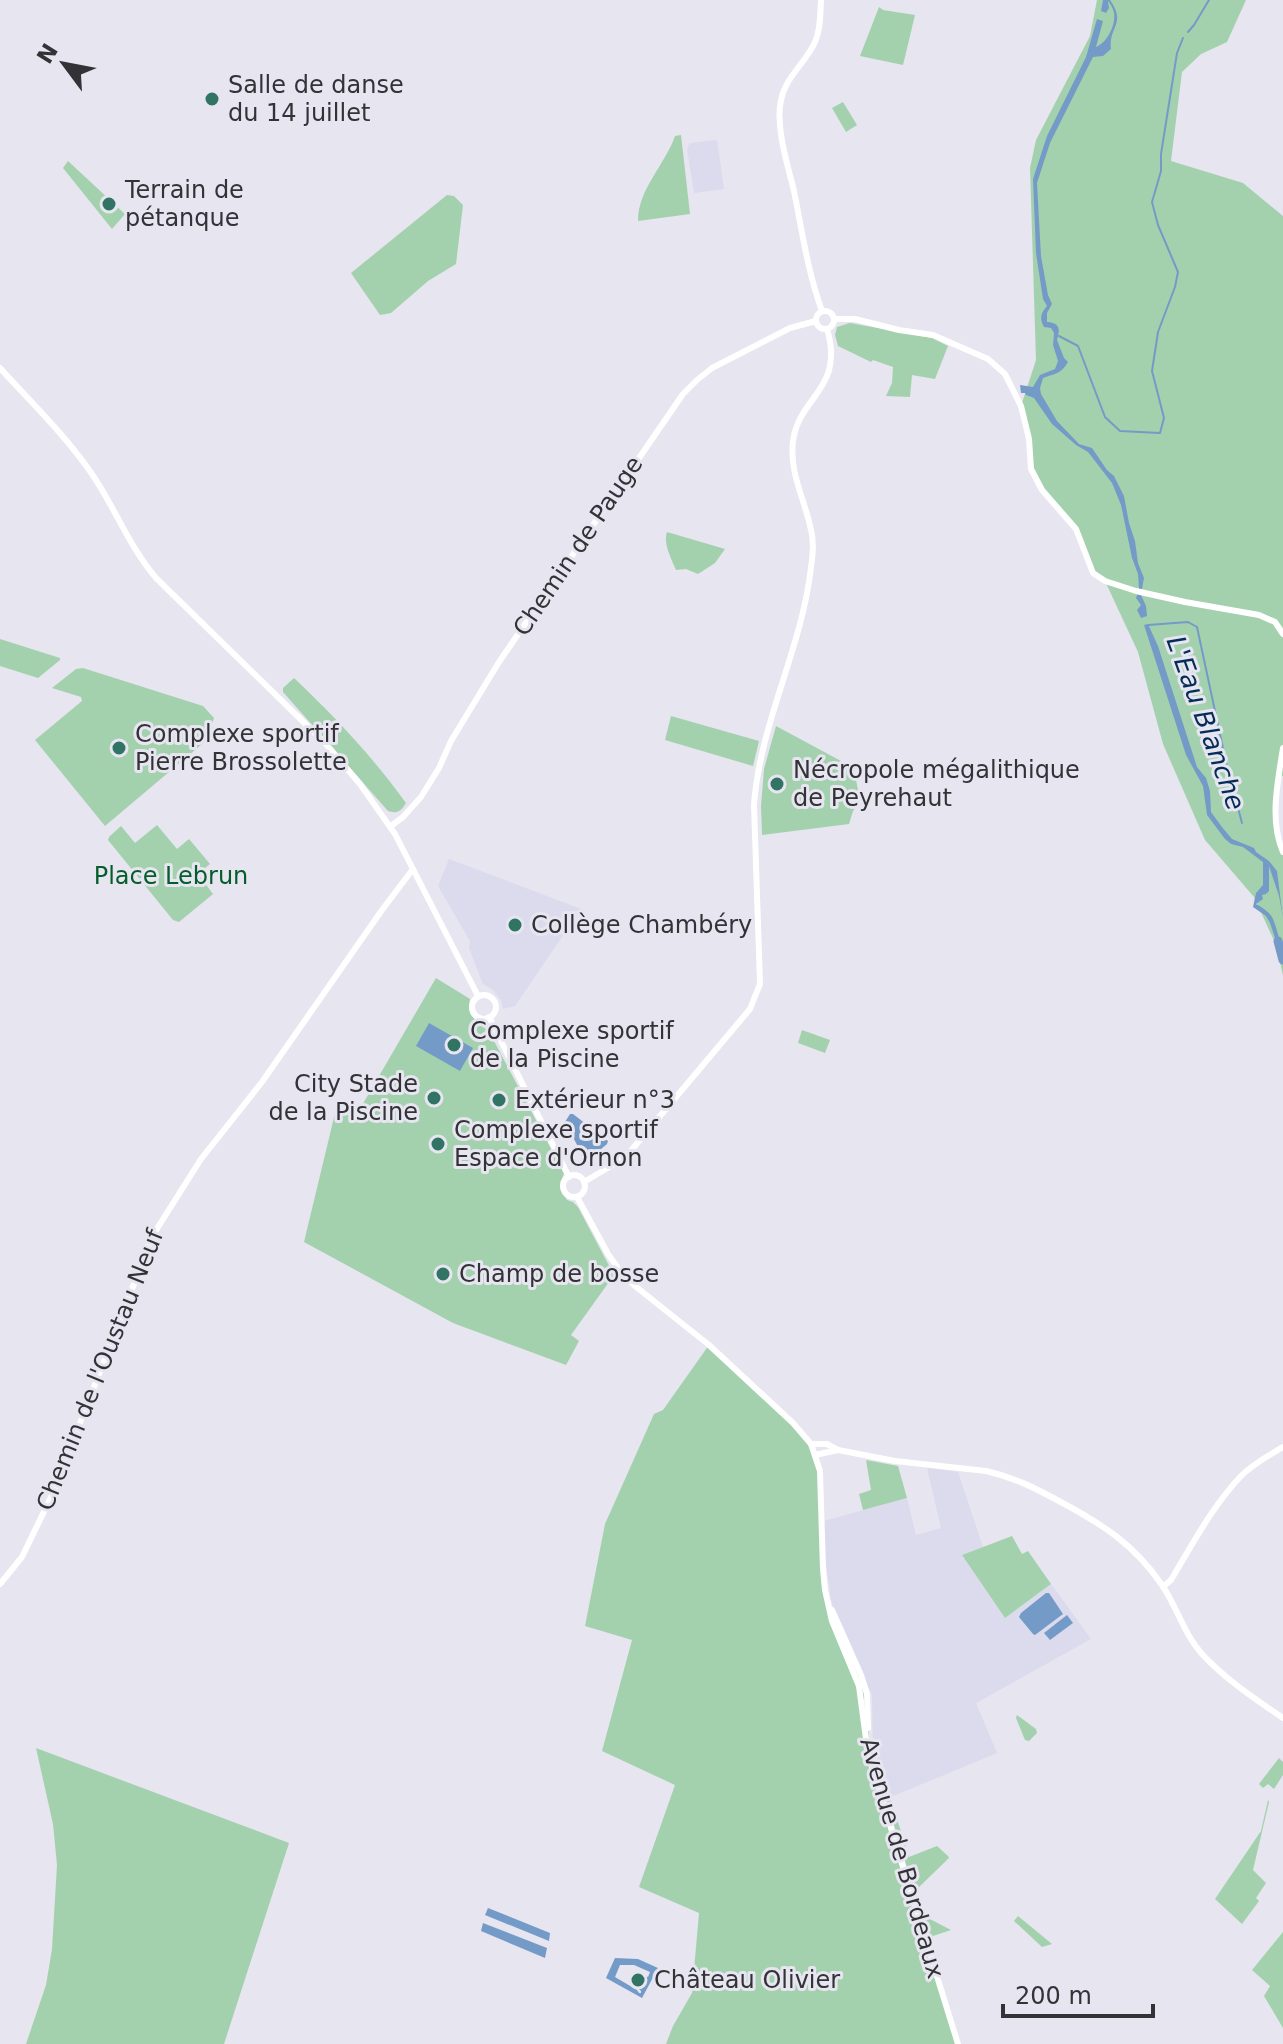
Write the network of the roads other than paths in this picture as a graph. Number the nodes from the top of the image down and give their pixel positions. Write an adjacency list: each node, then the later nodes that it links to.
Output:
1 (821, 0): 2 (street)
2 (822, 311): 3 (street); 4 (street)
3 (834, 319): 5 (street); 7 (street)
4 (816, 321): 5 (street); 9 (street, Chemin de Pauge)
5 (827, 329): 15 (street)
6 (0, 368): 9 (street)
7 (1283, 634)
8 (1283, 748): 10 (street)
9 (391, 826): 11 (street)
10 (1283, 852)
11 (413, 869): 12 (street); 22 (street, Chemin de l'Oustau Neuf)
12 (478, 996): 13 (street); 13 (street)
13 (489, 1017): 14 (street)
14 (569, 1177): 15 (street); 16 (street)
15 (584, 1182): 16 (street)
16 (577, 1197): 17 (street)
17 (811, 1444): 19 (street); 20 (street)
18 (1283, 1447): 23 (street)
19 (838, 1450): 20 (street); 23 (street)
20 (815, 1455): 21 (street)
21 (823, 1572): 25 (street, Avenue de Bordeaux); 25 (street, Avenue de Bordeaux)
22 (0, 1584)
23 (1163, 1587): 24 (street)
24 (1283, 1718)
25 (873, 1768): 26 (street, Avenue de Bordeaux)
26 (958, 2044)

